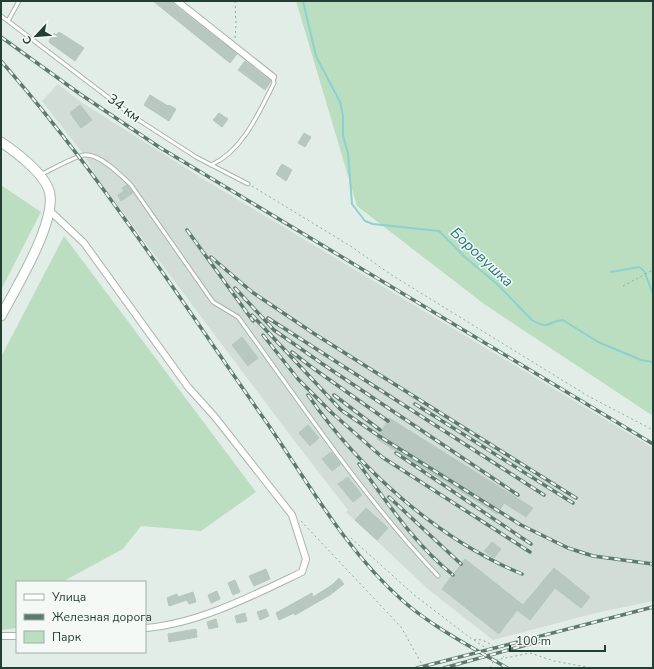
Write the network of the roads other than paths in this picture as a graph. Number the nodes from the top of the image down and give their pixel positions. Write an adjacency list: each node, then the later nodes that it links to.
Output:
1 (19, 1): 4 (lane)
2 (178, 1): 5 (street)
3 (1, 16): 4 (lane, 34 км)
4 (8, 21): 7 (lane, 34 км)
5 (273, 77): 7 (lane)
6 (1, 142): 8 (main road)
7 (211, 165): 9 (lane, 34 км)
8 (40, 175): 10 (main road); 12 (lane)
9 (248, 184)
10 (49, 210): 11 (main road); 13 (street)
11 (1, 316)
12 (438, 576)
13 (146, 628)
14 (1, 636): 15 (street)
15 (16, 636)

